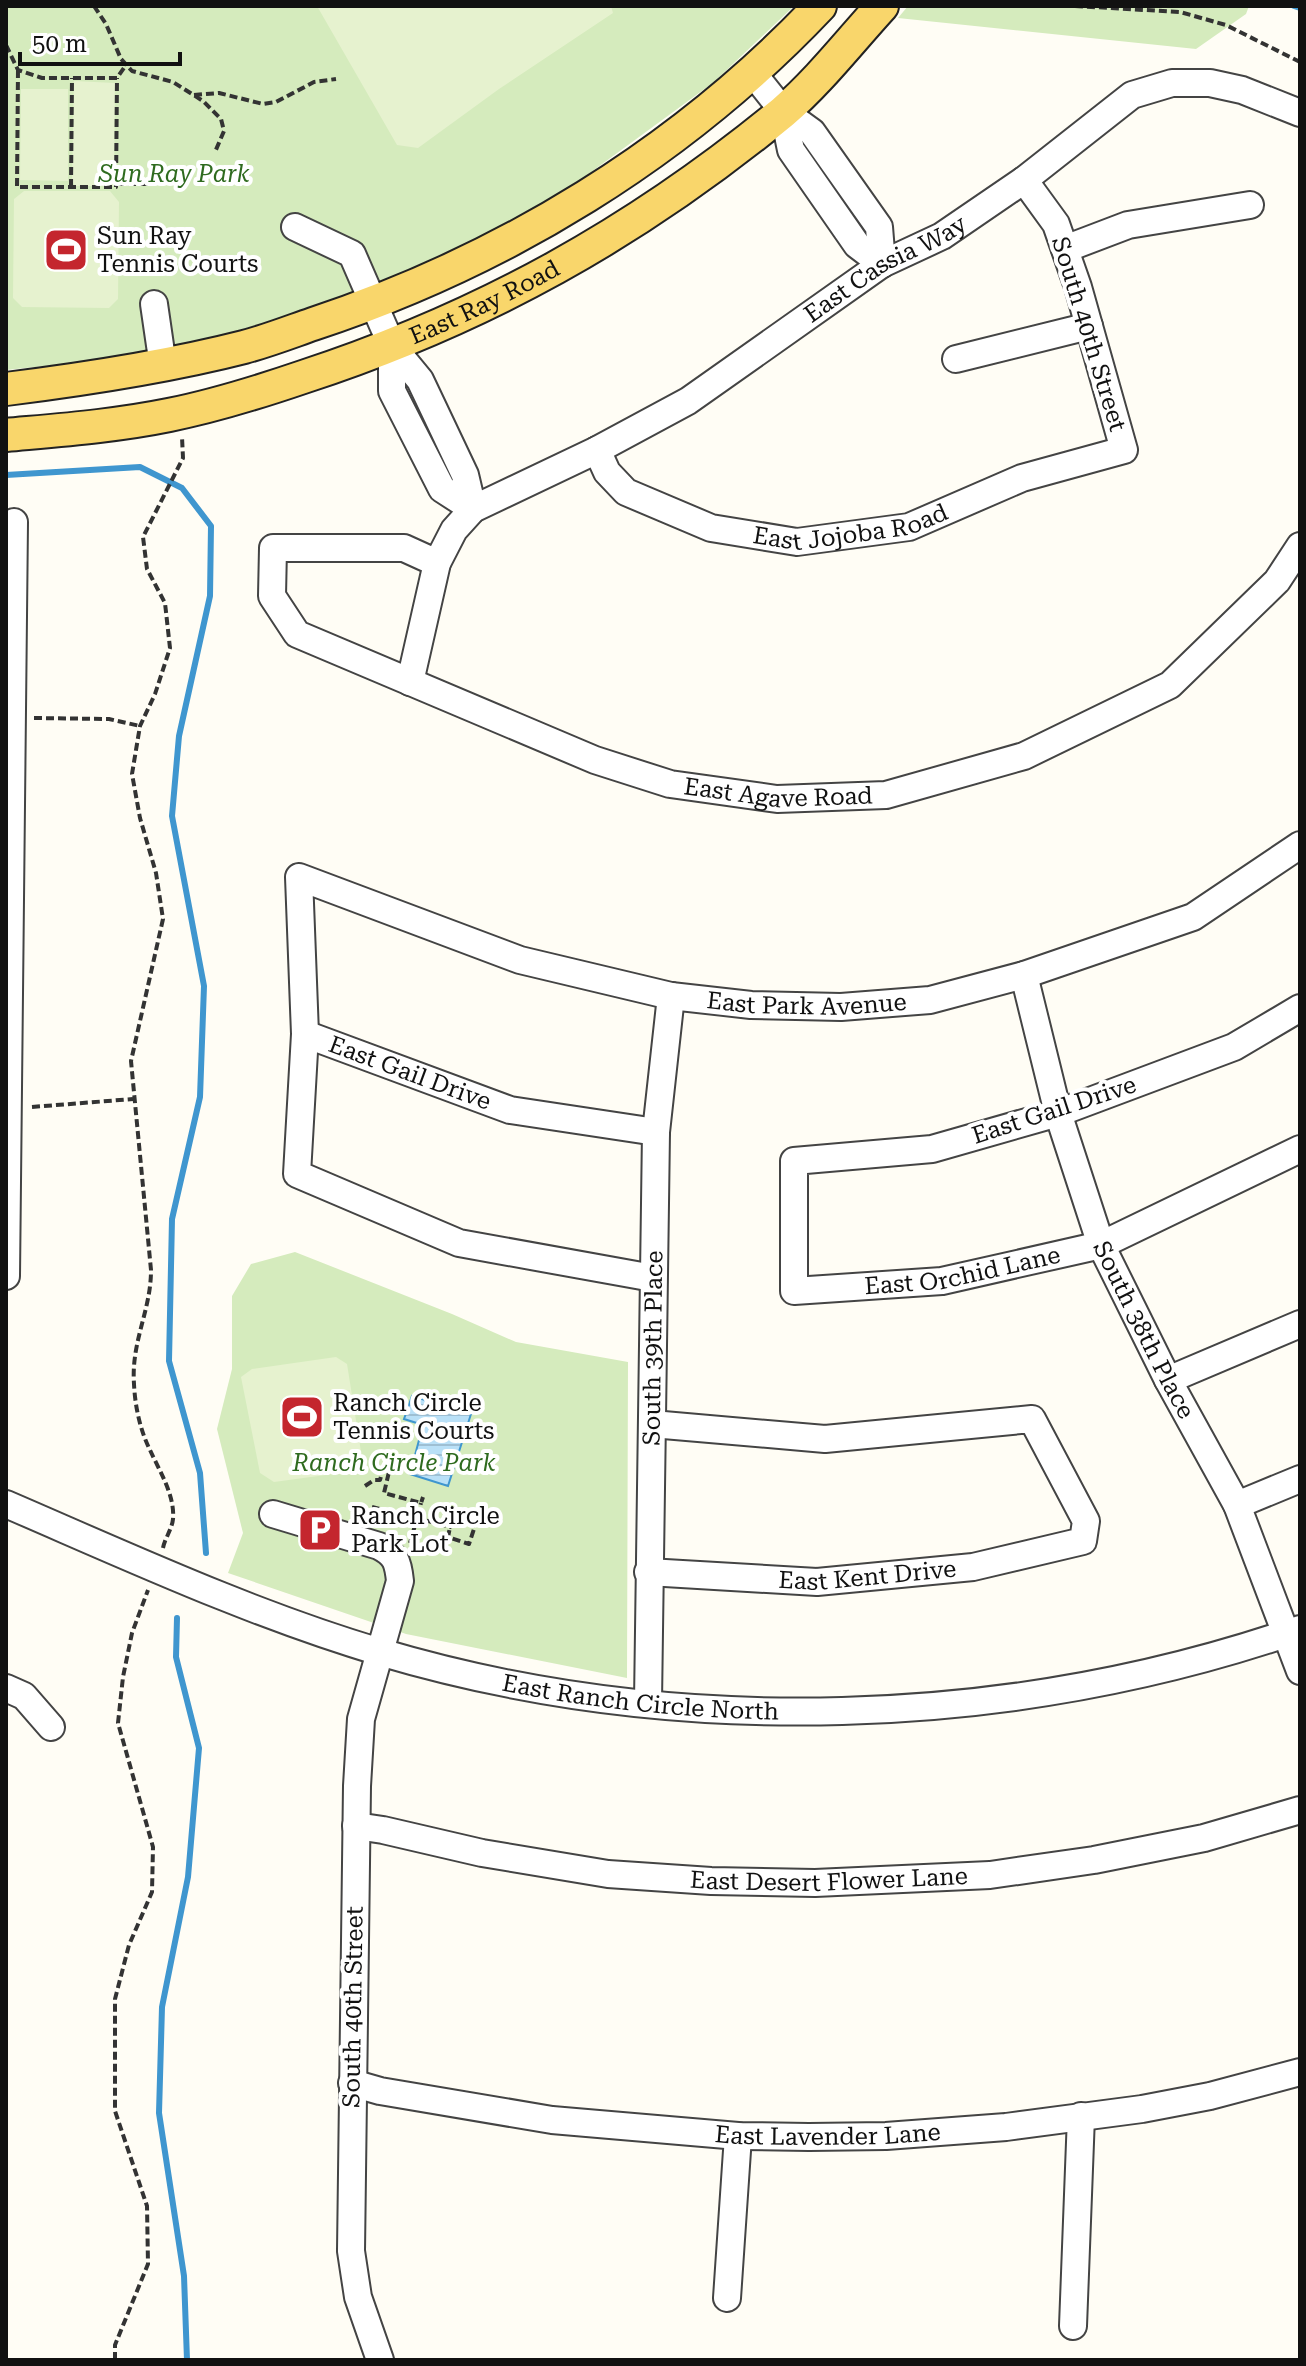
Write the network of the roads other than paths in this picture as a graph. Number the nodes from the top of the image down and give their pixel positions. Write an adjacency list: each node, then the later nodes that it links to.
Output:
1 (820, 6): 3 (main road, East Ray Road)
2 (882, 6): 4 (main road, East Ray Road)
3 (752, 72): 4 (street); 12 (main road, East Ray Road)
4 (783, 111): 10 (street); 14 (main road, East Ray Road)
5 (1300, 113): 6 (street, East Cassia Way)
6 (1024, 180): 9 (street, South 40th Street); 10 (street, East Cassia Way)
7 (1250, 205): 9 (street)
8 (295, 227): 12 (street)
9 (1065, 249): 13 (street, South 40th Street)
10 (882, 264): 19 (street, East Cassia Way)
11 (154, 304): 16 (street)
12 (373, 305): 14 (street); 16 (main road, East Ray Road)
13 (1089, 326): 15 (street); 20 (street, South 40th Street)
14 (392, 346): 18 (main road, East Ray Road); 21 (street)
15 (956, 359)
16 (163, 366): 17 (main road, East Ray Road)
17 (6, 389)
18 (6, 435)
19 (597, 450): 20 (street, East Jojoba Road); 21 (street, East Cassia Way)
20 (1124, 450)
21 (473, 509): 24 (street)
22 (14, 522): 25 (street)
23 (1300, 546): 26 (street, East Agave Road)
24 (437, 563): 26 (street); 26 (street, East Agave Road)
25 (10, 613): 28 (street)
26 (410, 682)
27 (1300, 845): 29 (street, East Park Avenue)
28 (8, 903): 33 (street)
29 (1024, 975): 30 (street, East Park Avenue); 34 (street, South 38th Place)
30 (671, 996): 32 (street, East Park Avenue); 35 (street, South 39th Place)
31 (1300, 1008): 34 (street, East Gail Drive)
32 (305, 1034): 35 (street, East Gail Drive); 40 (street)
33 (8, 1109): 38 (street)
34 (1058, 1113): 37 (street, South 38th Place); 41 (street, East Gail Drive)
35 (656, 1132): 40 (street, South 39th Place)
36 (1300, 1149): 37 (street, East Orchid Lane)
37 (1101, 1245): 41 (street, East Orchid Lane); 43 (street, South 38th Place)
38 (6, 1254): 39 (street)
39 (6, 1276)
40 (653, 1278): 44 (street, South 39th Place)
41 (794, 1291)
42 (1300, 1324): 43 (street)
43 (1168, 1380): 47 (street, South 38th Place)
44 (652, 1424): 49 (street, South 39th Place); 49 (street, East Kent Drive)
45 (1300, 1479): 47 (street)
46 (6, 1504): 51 (street, East Ranch Circle North)
47 (1237, 1505): 50 (street, South 38th Place)
48 (273, 1514): 51 (street, South 40th Street)
49 (648, 1572): 54 (street, South 39th Place)
50 (1294, 1631): 52 (street, South 38th Place); 54 (street, East Ranch Circle North)
51 (379, 1652): 54 (street, East Ranch Circle North); 57 (street, South 40th Street)
52 (1300, 1671)
53 (6, 1688): 55 (street)
54 (648, 1702)
55 (51, 1727)
56 (1300, 1810): 57 (street, East Desert Flower Lane)
57 (356, 1826): 59 (street, South 40th Street)
58 (1300, 2072): 60 (street, East Lavender Lane)
59 (352, 2083): 61 (street, East Lavender Lane); 64 (street, South 40th Street)
60 (1081, 2116): 61 (street, East Lavender Lane); 63 (street)
61 (738, 2136): 62 (street)
62 (727, 2298)
63 (1073, 2326)
64 (380, 2360)

